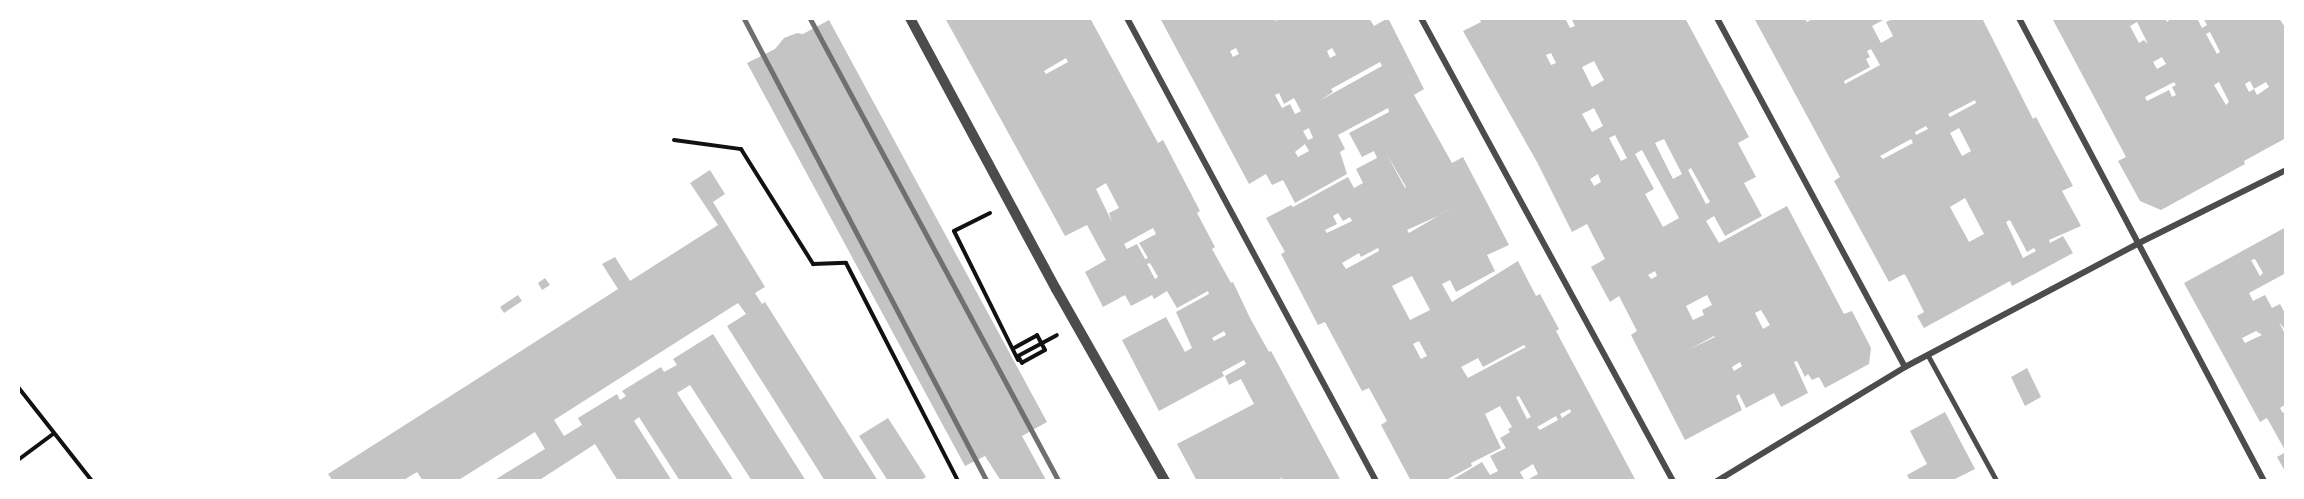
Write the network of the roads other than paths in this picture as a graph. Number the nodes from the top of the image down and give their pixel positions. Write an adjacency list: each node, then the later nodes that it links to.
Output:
1 (910, 18): 10 (street)
2 (1127, 18): 11 (street)
3 (1421, 18): 12 (street)
4 (1717, 18): 9 (street)
5 (2019, 18): 7 (street)
6 (2286, 170): 7 (street)
7 (2139, 243): 8 (street); 15 (street)
8 (1928, 355): 9 (street); 14 (lane)
9 (1905, 367): 13 (street)
10 (1165, 481)
11 (1376, 481)
12 (1673, 481)
13 (1717, 481)
14 (1997, 481)
15 (2264, 481)

